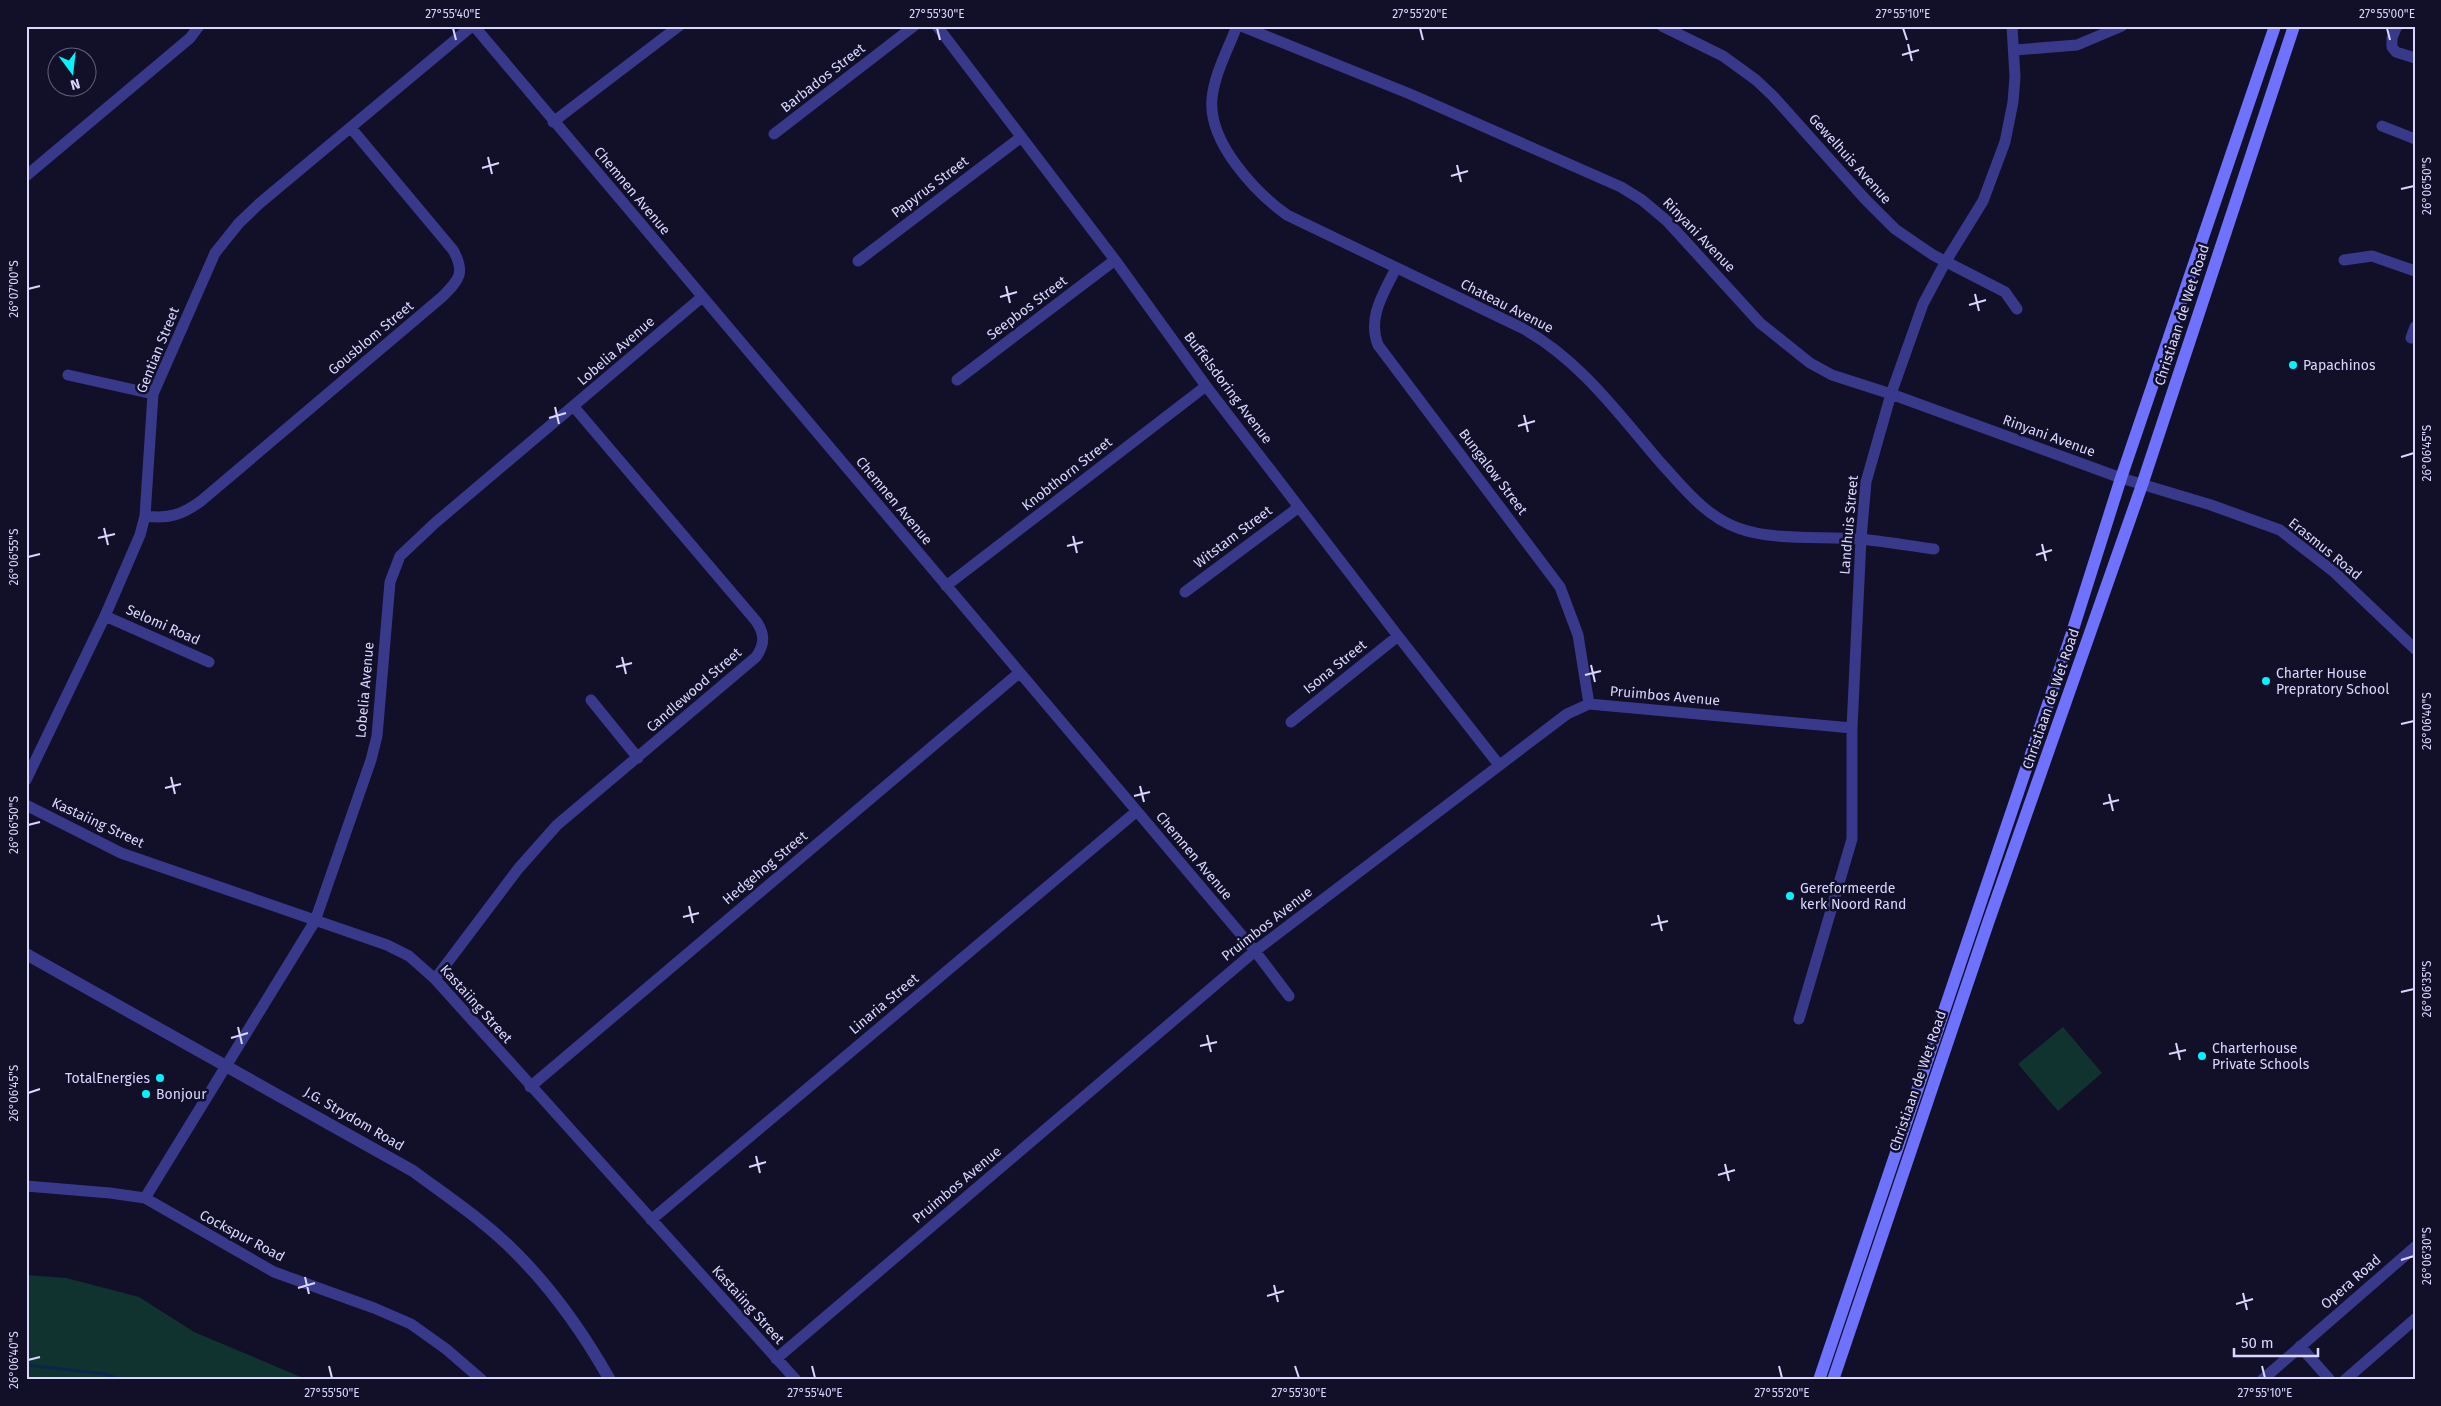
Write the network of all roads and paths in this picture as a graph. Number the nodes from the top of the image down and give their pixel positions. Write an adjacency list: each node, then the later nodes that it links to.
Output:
1 (199, 26): 22 (street)
2 (473, 26): 16 (street, Chemnen Avenue); 18 (street, Gentian Street)
3 (679, 26): 16 (street)
4 (914, 26): 19 (street, Barbados Street)
5 (937, 26): 20 (street, Buffelsdoring Avenue)
6 (1237, 26): 27 (street, Chateau Avenue)
7 (1241, 26): 35 (street, Rinyani Avenue)
8 (1662, 26): 26 (street, Gewelhuis Avenue)
9 (2012, 26): 14 (street, Landhuis Street)
10 (2122, 26): 14 (street)
11 (2275, 26): 37 (main road, Christiaan de Wet Road)
12 (2294, 26): 38 (main road, Christiaan de Wet Road)
13 (2397, 26): 15 (street)
14 (2015, 50): 26 (street, Landhuis Street)
15 (2415, 58)
16 (554, 122): 29 (street, Chemnen Avenue)
17 (2382, 126): 21 (street)
18 (351, 128): 34 (street, Gentian Street); 40 (street, Gousblom Street)
19 (774, 134)
20 (1020, 138): 23 (street, Buffelsdoring Avenue); 25 (street, Papyrus Street)
21 (2415, 139)
22 (26, 176)
23 (1114, 260): 32 (street, Seepbos Street); 33 (street, Buffelsdoring Avenue)
24 (2344, 260): 28 (street)
25 (858, 261)
26 (1946, 261): 30 (street, Gewelhuis Avenue); 35 (street, Landhuis Street)
27 (1396, 268): 41 (street, Chateau Avenue); 51 (street, Bungalow Street)
28 (2415, 271)
29 (702, 297): 36 (street, Lobelia Avenue); 43 (street, Chemnen Avenue)
30 (2017, 309)
31 (68, 375): 34 (street)
32 (957, 380)
33 (1206, 386): 39 (street, Buffelsdoring Avenue); 43 (street, Knobthorn Street)
34 (153, 394): 40 (street, Gentian Street)
35 (1891, 394): 37 (street, Rinyani Avenue); 41 (street, Landhuis Street)
36 (574, 407): 54 (street, Candlewood Street); 59 (street, Lobelia Avenue)
37 (2120, 478): 38 (street, Rinyani Avenue); 77 (main road, Christiaan de Wet Road)
38 (2142, 484): 47 (street, Erasmus Road); 78 (main road, Christiaan de Wet Road)
39 (1299, 507): 44 (street, Witstam Street); 46 (street, Buffelsdoring Avenue)
40 (145, 516): 45 (street, Gentian Street)
41 (1861, 539): 42 (street, Chateau Avenue); 53 (street, Landhuis Street)
42 (1934, 549)
43 (946, 586): 49 (street, Chemnen Avenue)
44 (1185, 592)
45 (105, 616): 48 (street, Selomi Road); 56 (street, Gentian Street)
46 (1398, 636): 52 (street, Isona Street); 55 (street, Buffelsdoring Avenue)
47 (2415, 649)
48 (209, 662)
49 (1019, 673): 58 (street, Chemnen Avenue); 66 (street, Hedgehog Street)
50 (591, 700): 54 (street)
51 (1589, 704): 53 (street, Pruimbos Avenue); 55 (street, Pruimbos Avenue)
52 (1291, 722)
53 (1852, 728): 64 (street, Landhuis Street)
54 (638, 758): 62 (street, Candlewood Street)
55 (1499, 765): 60 (street, Pruimbos Avenue)
56 (26, 780)
57 (26, 805): 59 (street, Kastaiing Street)
58 (1136, 811): 60 (street, Chemnen Avenue); 69 (street, Linaria Street)
59 (315, 921): 62 (street, Kastaiing Street); 65 (street, Lobelia Avenue)
60 (1255, 951): 63 (street, Chemnen Avenue); 73 (street, Pruimbos Avenue)
61 (26, 954): 65 (street, J.G. Strydom Road)
62 (436, 979): 66 (street, Kastaiing Street)
63 (1288, 996)
64 (1799, 1019)
65 (227, 1065): 68 (street, Lobelia Avenue); 75 (street, J.G. Strydom Road)
66 (530, 1087): 69 (street, Kastaiing Street)
67 (26, 1186): 68 (street, Cockspur Road)
68 (145, 1198): 74 (street, Cockspur Road)
69 (651, 1220): 73 (street, Kastaiing Street)
70 (2415, 1247): 72 (street, Opera Road)
71 (2415, 1320): 81 (street)
72 (2300, 1346): 79 (street, Opera Road); 80 (street)
73 (776, 1359): 76 (street, Kastaiing Street)
74 (482, 1380)
75 (610, 1380)
76 (796, 1380)
77 (1819, 1380)
78 (1833, 1380)
79 (2262, 1380)
80 (2330, 1380)
81 (2345, 1380)

